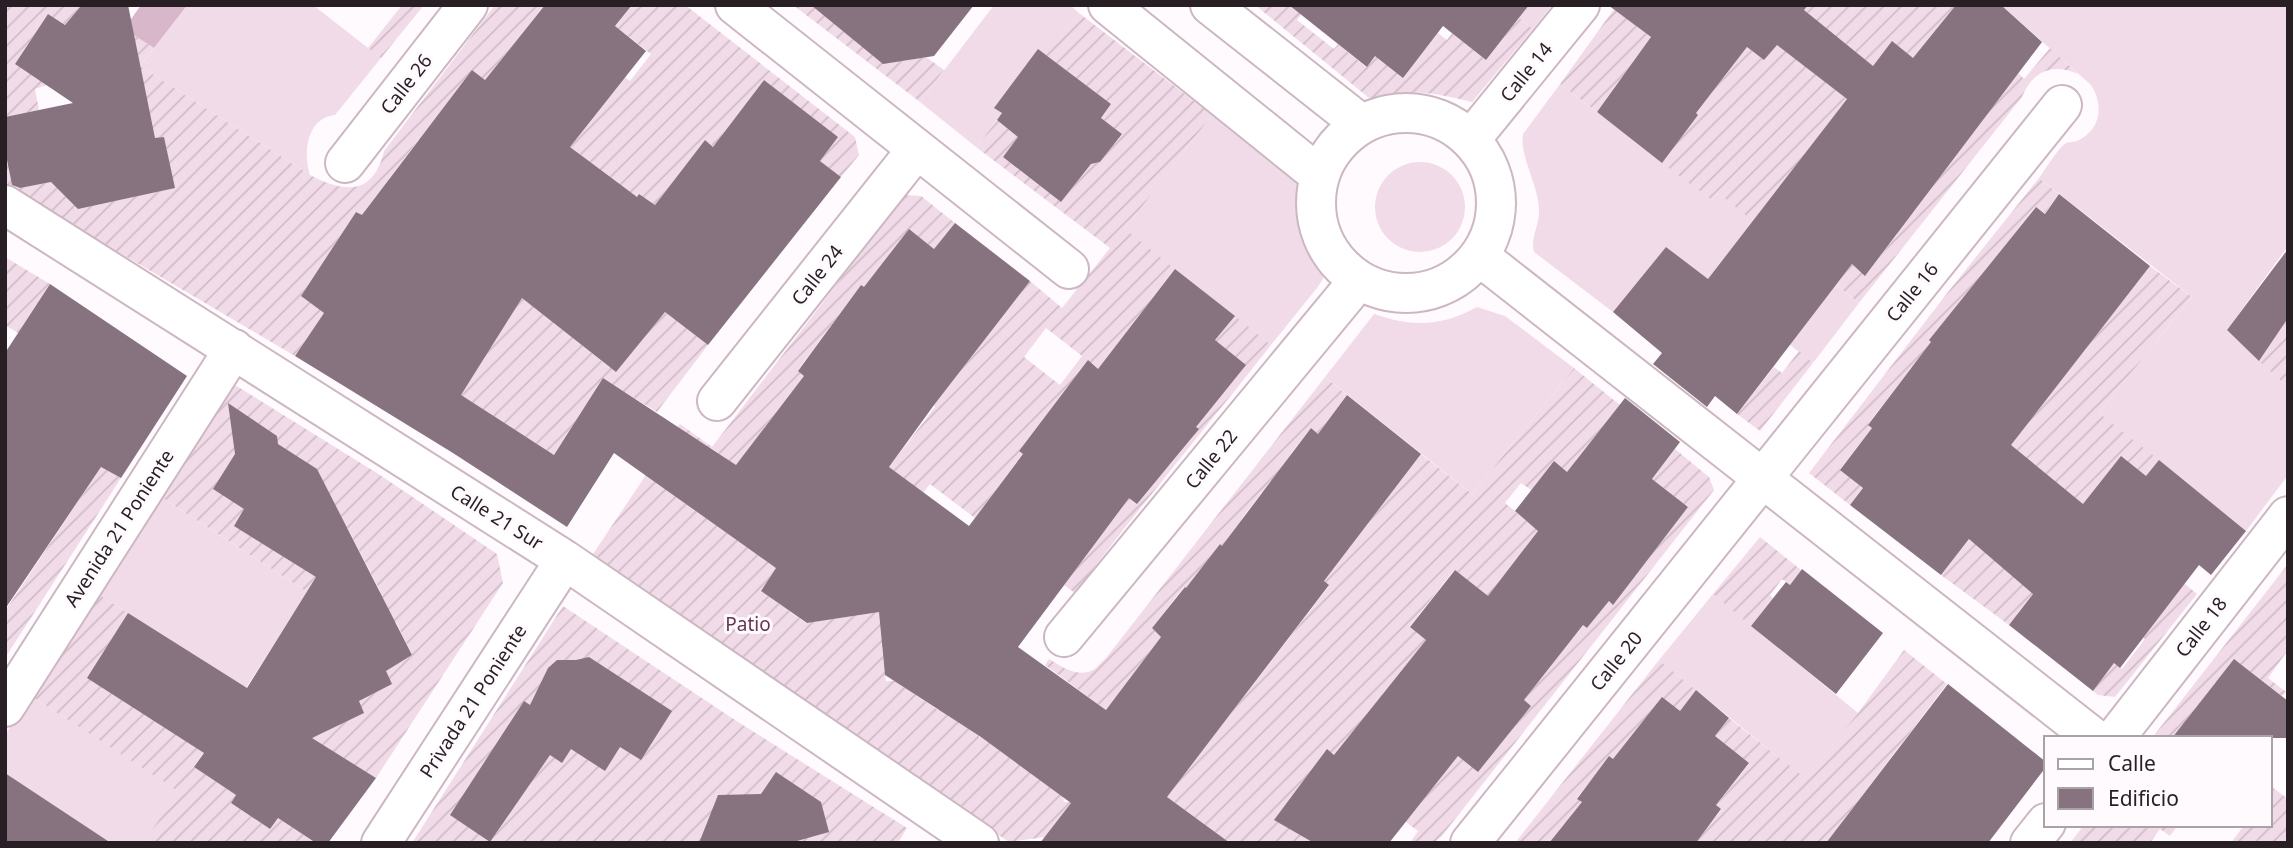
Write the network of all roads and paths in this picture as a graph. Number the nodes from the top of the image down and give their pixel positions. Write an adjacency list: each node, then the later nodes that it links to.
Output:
1 (468, 5): 10 (street, Calle 26)
2 (735, 5): 9 (street)
3 (1108, 5): 11 (street)
4 (1210, 5): 7 (street)
5 (1580, 5): 8 (street, Calle 14)
6 (2062, 104): 18 (street, Calle 16)
7 (1361, 124): 8 (street); 11 (street)
8 (1471, 139): 13 (street)
9 (917, 149): 14 (street); 17 (street, Calle 24)
10 (345, 163)
11 (1319, 175): 15 (street)
12 (5, 205): 16 (street, Calle 21 Sur)
13 (1479, 256): 15 (street); 18 (street)
14 (1069, 269)
15 (1358, 281): 21 (street, Calle 22)
16 (234, 349): 20 (street, Calle 21 Sur); 22 (street, Avenida 21 Poniente)
17 (717, 401)
18 (1762, 479): 23 (street); 28 (street, Calle 20)
19 (2288, 516): 24 (street, Calle 18)
20 (565, 560): 26 (street, Calle 21 Sur); 27 (street, Privada 21 Poniente)
21 (1064, 637)
22 (5, 707)
23 (2091, 736)
24 (2117, 736)
25 (2044, 826): 29 (street)
26 (959, 837)
27 (381, 843)
28 (1470, 843)
29 (2030, 843)

